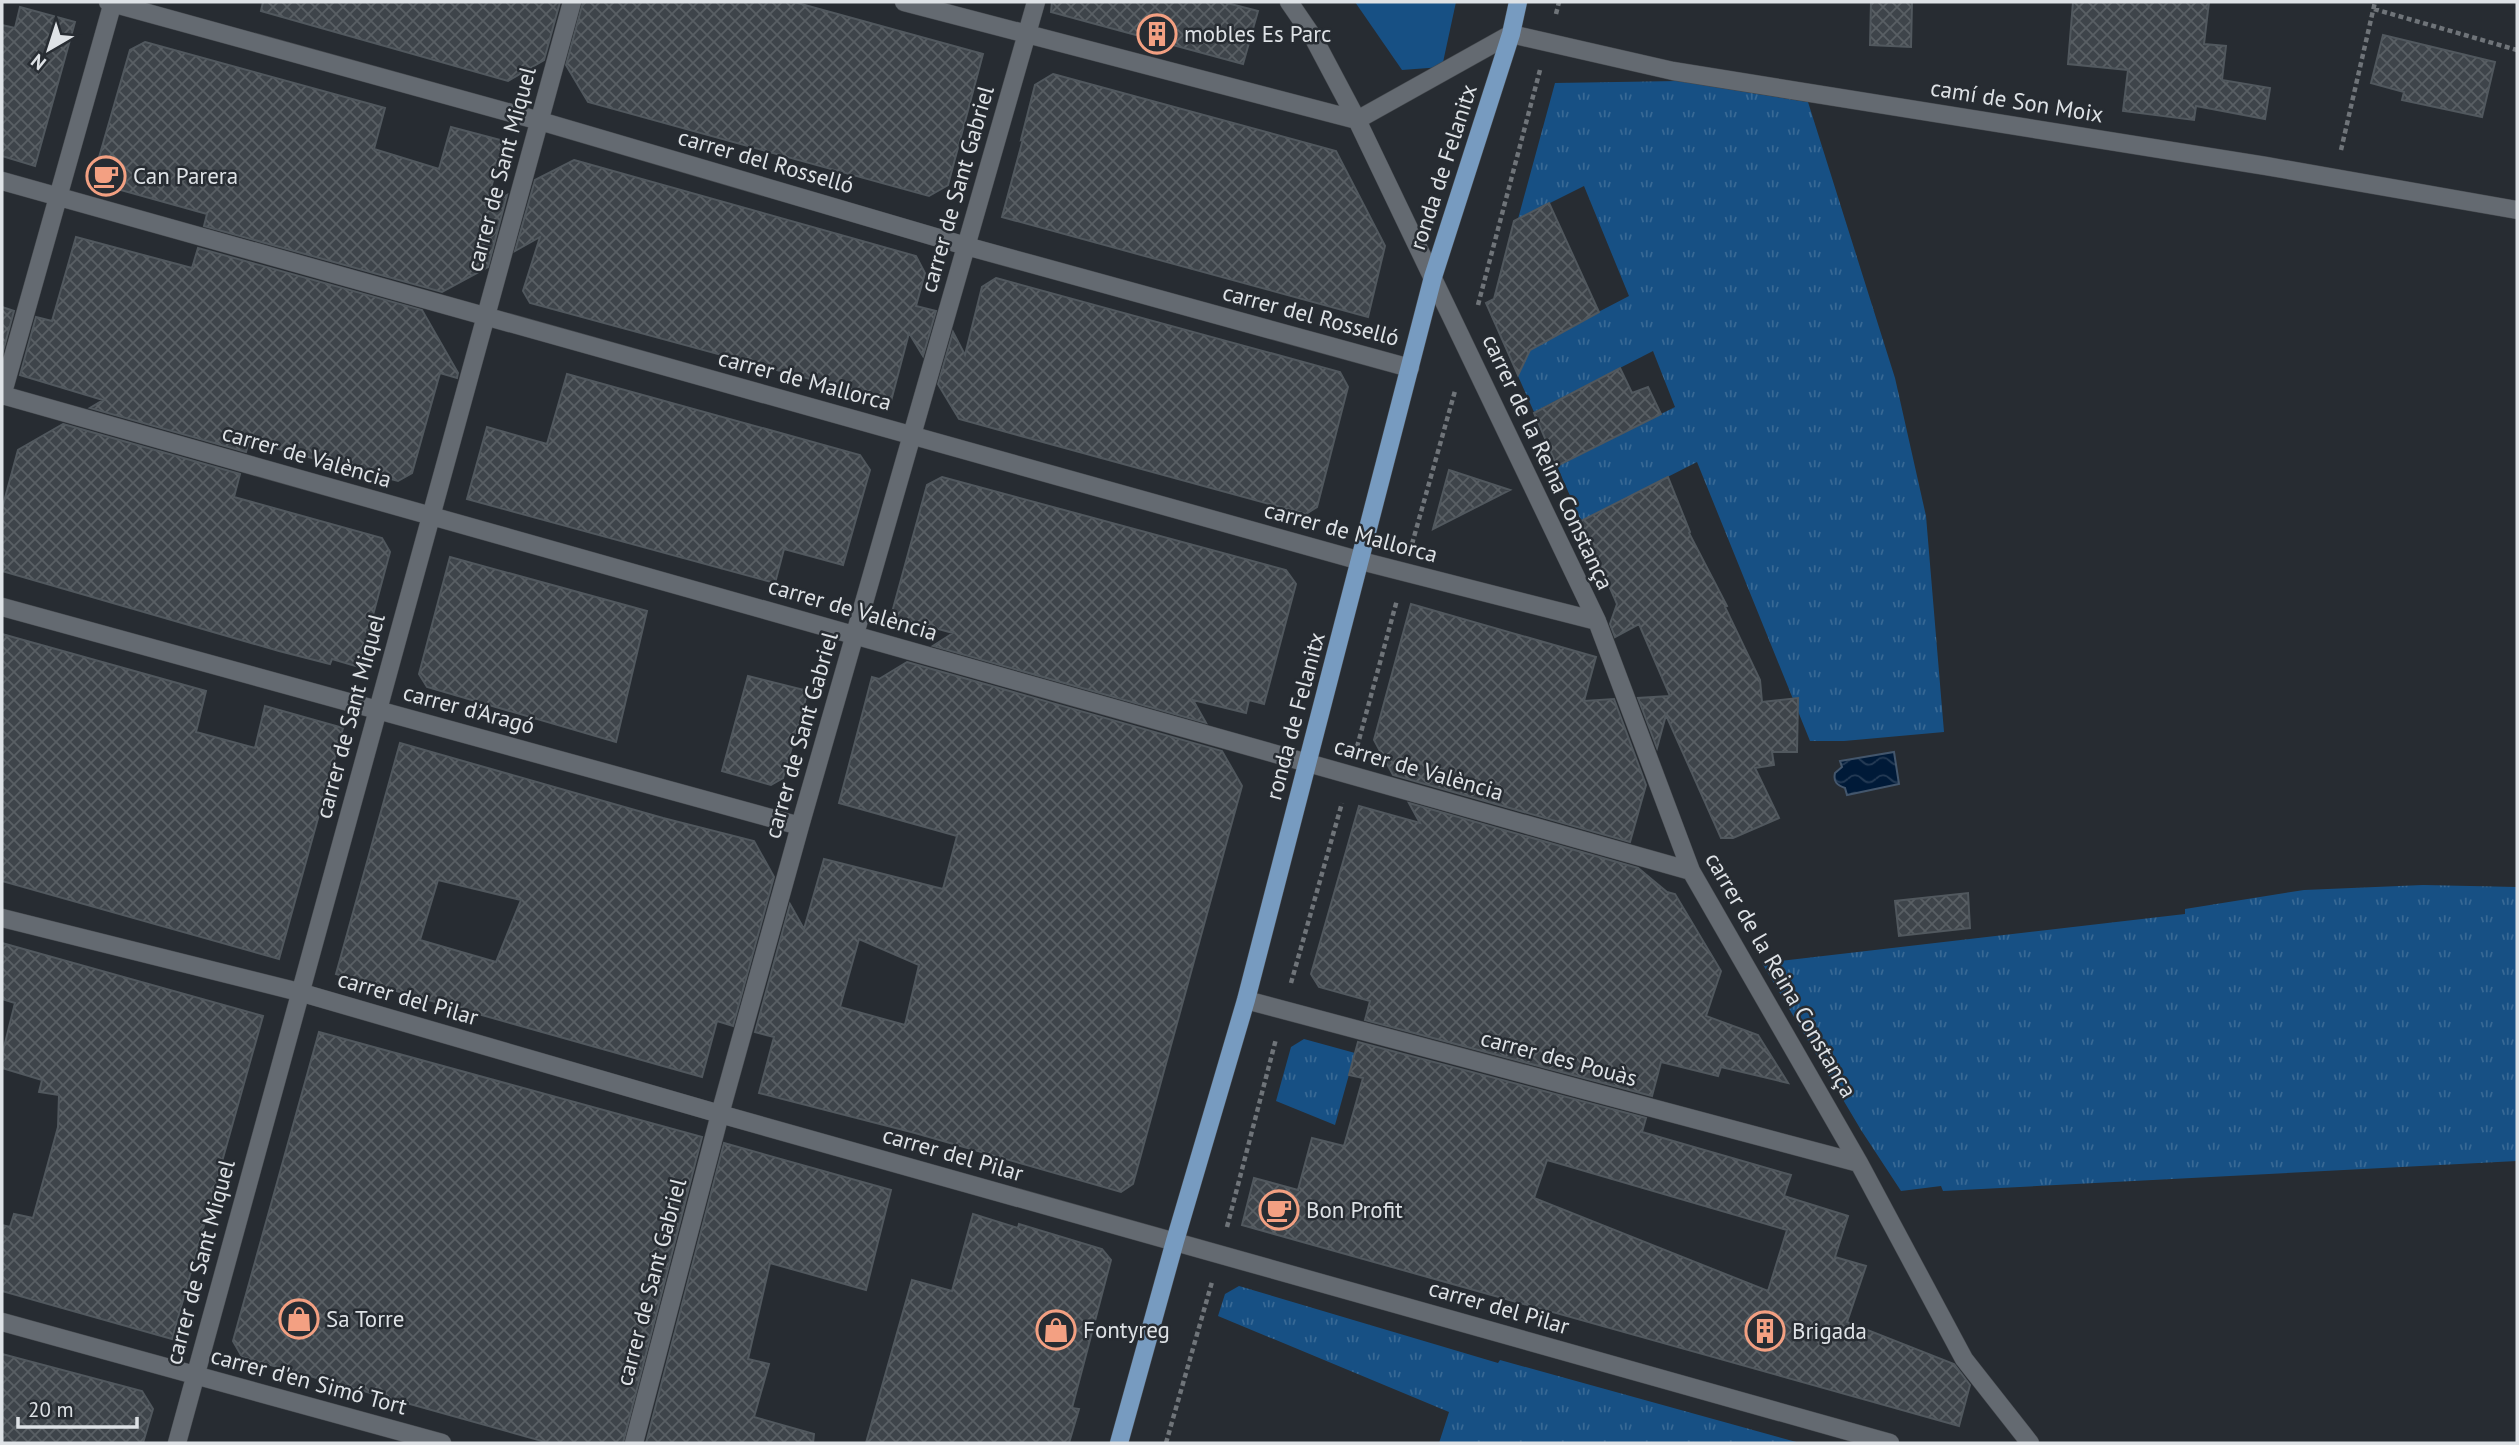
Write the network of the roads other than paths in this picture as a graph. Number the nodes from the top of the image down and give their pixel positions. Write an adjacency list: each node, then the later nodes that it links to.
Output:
1 (111, 2): 10 (street, carrer del Rosselló); 12 (street)
2 (572, 2): 10 (street, carrer de Sant Miquel)
3 (904, 2): 8 (street)
4 (1036, 2): 8 (street, carrer de Sant Gabriel)
5 (1289, 2): 9 (street, carrer de la Reina Constança)
6 (1518, 2): 7 (main road, ronda de Felanitx)
7 (1511, 34): 9 (street); 13 (street, camí de Son Moix); 15 (main road, ronda de Felanitx)
8 (1026, 35): 9 (street); 14 (street, carrer de Sant Gabriel)
9 (1357, 120): 15 (street, carrer de la Reina Constança)
10 (540, 121): 14 (street, carrer del Rosselló); 16 (street, carrer de Sant Miquel)
11 (2, 181): 12 (street, carrer de Mallorca)
12 (60, 197): 16 (street, carrer de Mallorca); 18 (street)
13 (2517, 210)
14 (966, 246): 17 (street, carrer del Rosselló); 19 (street, carrer de Sant Gabriel)
15 (1433, 276): 17 (main road, ronda de Felanitx); 23 (street, carrer de la Reina Constança)
16 (485, 318): 19 (street, carrer de Mallorca); 20 (street, carrer de Sant Miquel)
17 (1410, 368): 21 (main road, ronda de Felanitx)
18 (2, 395): 20 (street, carrer de València)
19 (912, 435): 21 (street, carrer de Mallorca); 24 (street, carrer de Sant Gabriel)
20 (431, 516): 24 (street, carrer de València); 25 (street, carrer de Sant Miquel)
21 (1361, 561): 23 (street, carrer de Mallorca); 26 (main road, ronda de Felanitx)
22 (2, 607): 25 (street, carrer d'Aragó)
23 (1597, 621): 28 (street, carrer de la Reina Constança)
24 (854, 635): 26 (street, carrer de València); 27 (street, carrer de Sant Gabriel)
25 (377, 709): 27 (street, carrer d'Aragó); 30 (street, carrer de Sant Miquel)
26 (1309, 763): 28 (street, carrer de València); 31 (main road, ronda de Felanitx)
27 (800, 826): 32 (street, carrer de Sant Gabriel)
28 (1691, 871): 33 (street, carrer de la Reina Constança)
29 (2, 918): 30 (street, carrer del Pilar)
30 (299, 992): 32 (street, carrer del Pilar); 36 (street, carrer de Sant Miquel)
31 (1246, 1000): 33 (street, carrer des Pouàs); 34 (main road, ronda de Felanitx)
32 (720, 1114): 34 (street, carrer del Pilar); 39 (street, carrer de Sant Gabriel)
33 (1860, 1163): 42 (street, carrer de la Reina Constança)
34 (1175, 1241): 40 (main road, ronda de Felanitx); 41 (street, carrer del Pilar)
35 (2, 1322): 36 (street, carrer d'en Simó Tort)
36 (194, 1375): 37 (street, carrer de Sant Miquel); 38 (street, carrer d'en Simó Tort)
37 (177, 1443)
38 (442, 1443)
39 (634, 1443)
40 (1119, 1443)
41 (1890, 1443)
42 (2030, 1443)

